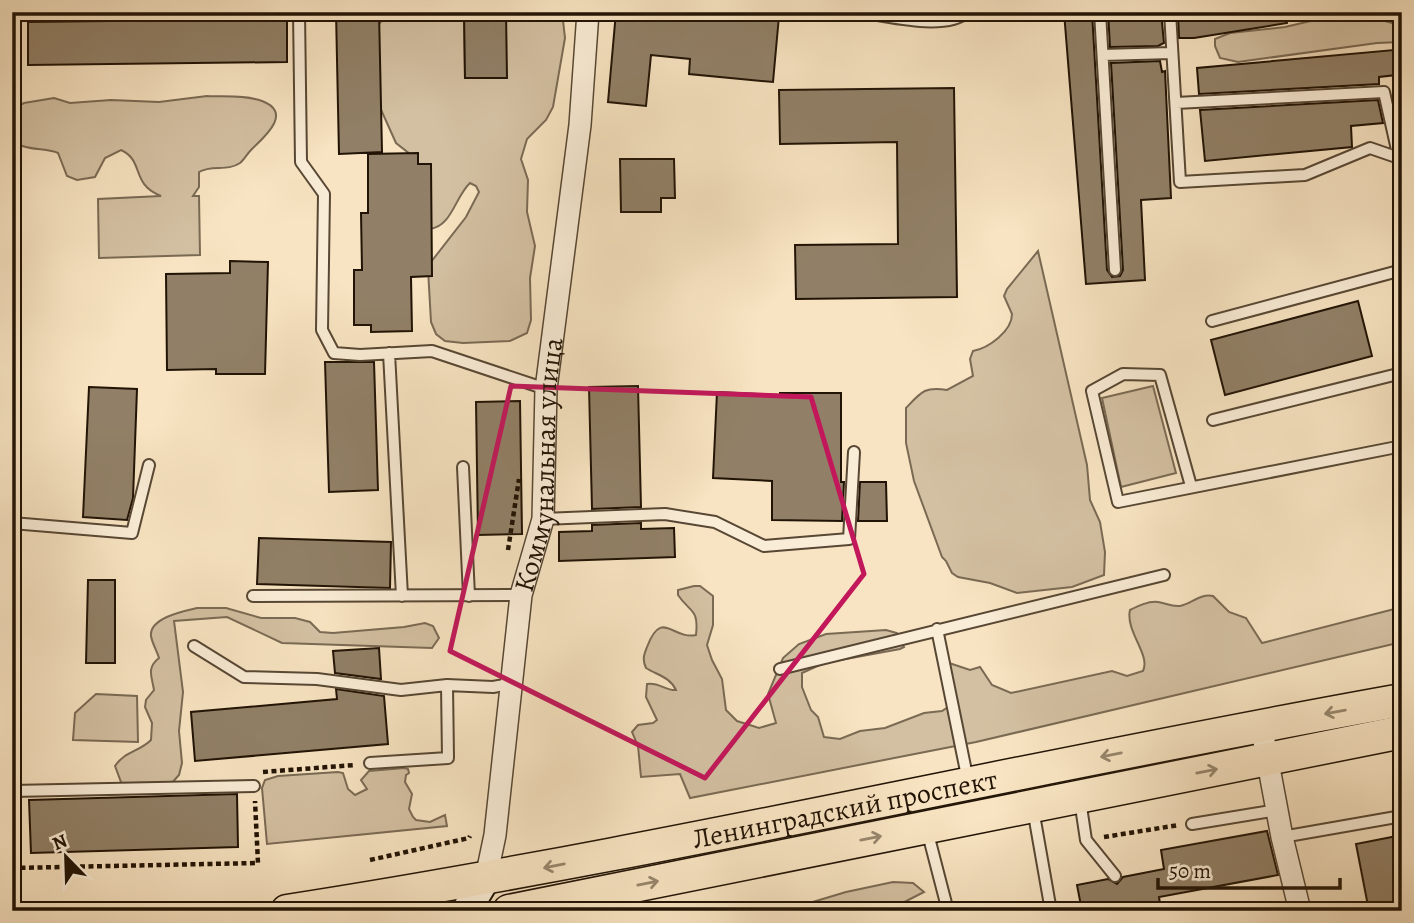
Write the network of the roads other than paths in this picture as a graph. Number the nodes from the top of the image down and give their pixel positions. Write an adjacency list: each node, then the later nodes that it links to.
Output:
1 (299, 12): 15 (lane)
2 (588, 12): 17 (street, Коммунальная улица)
3 (860, 12): 4 (lane)
4 (967, 12)
5 (1100, 12): 8 (lane)
6 (1170, 12): 7 (lane)
7 (1171, 53): 8 (lane); 9 (lane)
8 (1103, 55): 12 (lane)
9 (1175, 103): 10 (lane); 10 (lane)
10 (1399, 158): 11 (lane)
11 (1402, 172)
12 (1115, 270)
13 (1402, 270): 14 (lane)
14 (1212, 321)
15 (389, 353): 17 (lane); 29 (lane)
16 (1402, 373): 18 (lane)
17 (546, 389): 24 (street, Коммунальная улица)
18 (1213, 420)
19 (1402, 446): 23 (lane)
20 (854, 452): 24 (lane)
21 (149, 465): 25 (lane)
22 (463, 467): 30 (lane)
23 (1191, 486): 23 (lane)
24 (543, 519): 27 (street, Коммунальная улица)
25 (12, 523)
26 (1164, 575): 31 (lane)
27 (521, 595): 30 (lane); 34 (street, Коммунальная улица)
28 (253, 596): 29 (lane)
29 (402, 596): 30 (lane)
30 (469, 596)
31 (937, 629): 33 (lane); 42 (lane)
32 (194, 646): 35 (lane)
33 (780, 669)
34 (510, 684): 35 (lane); 53 (street, Коммунальная улица)
35 (447, 685): 40 (lane)
36 (1402, 700): 37 (main road, Ленинградский проспект, one-way to 37)
37 (1261, 725): 39 (street); 41 (main road, Ленинградский проспект, one-way to 41)
38 (1402, 732): 39 (main road, Ленинградский проспект)
39 (1268, 759): 45 (main road, Ленинградский проспект, one-way to 39); 47 (street)
40 (370, 763)
41 (1072, 763): 42 (main road, Ленинградский проспект); 45 (main road)
42 (969, 784): 53 (main road, Ленинградский проспект, one-way to 53)
43 (254, 786): 44 (lane)
44 (12, 792)
45 (1079, 797): 46 (main road, Ленинградский проспект); 52 (lane)
46 (1032, 806): 50 (main road, Ленинградский проспект); 58 (lane)
47 (1277, 810): 49 (lane); 51 (street)
48 (1402, 816): 51 (lane)
49 (1192, 824)
50 (926, 827): 56 (main road, Ленинградский проспект, one-way to 50); 57 (lane)
51 (1282, 837): 59 (street)
52 (1115, 876)
53 (486, 878): 54 (main road, Ленинградский проспект); 55 (main road, Коммунальная улица)
54 (287, 911)
55 (466, 911)
56 (509, 911)
57 (948, 911)
58 (1051, 911)
59 (1300, 911)

